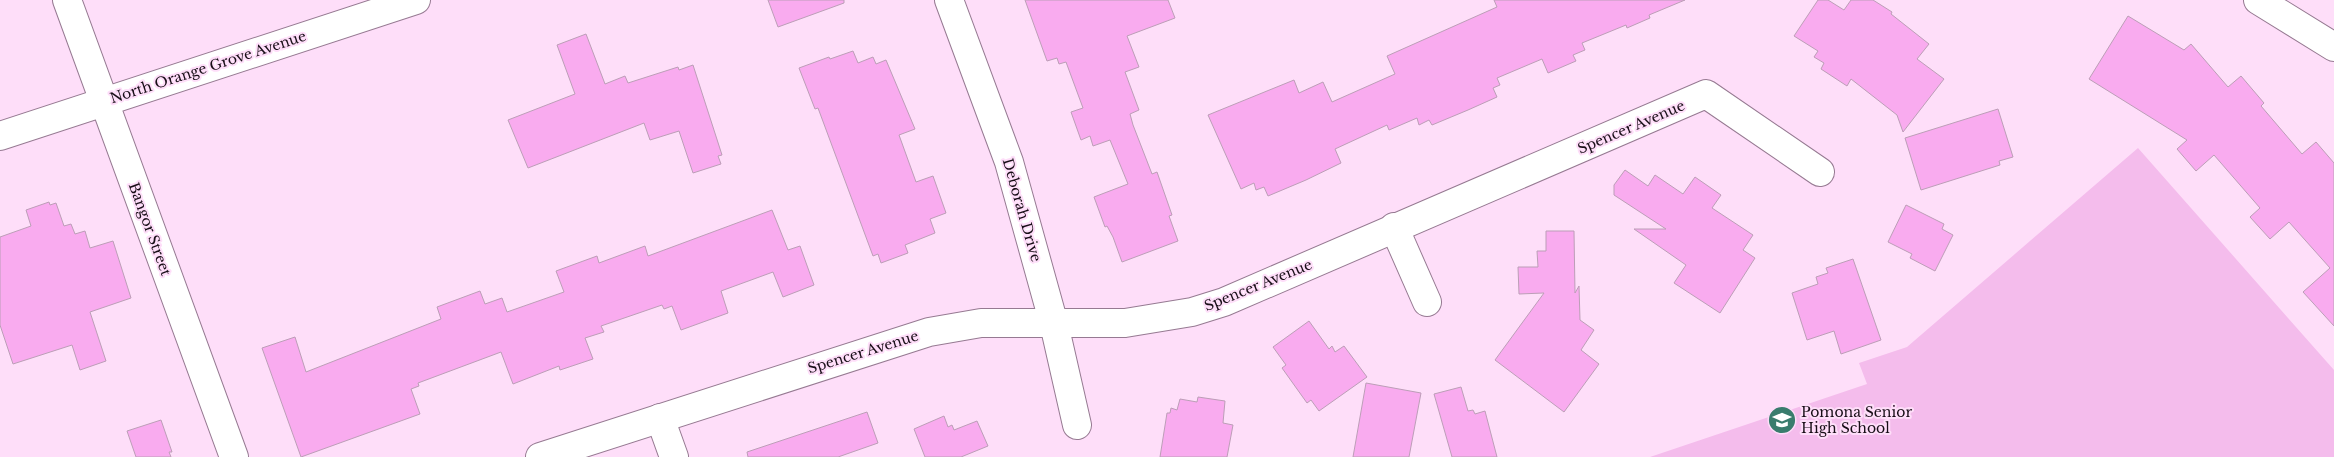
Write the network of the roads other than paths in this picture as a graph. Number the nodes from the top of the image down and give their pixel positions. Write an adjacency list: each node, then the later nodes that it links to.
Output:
1 (67, 0): 6 (street, Bangor Street)
2 (416, 0): 6 (street, North Orange Grove Avenue)
3 (948, 0): 11 (street, Deborah Drive)
4 (2258, 0): 5 (street)
5 (2334, 47)
6 (103, 101): 7 (street, North Orange Grove Avenue); 14 (street, Bangor Street)
7 (0, 136)
8 (1820, 172): 9 (street, Spencer Avenue)
9 (1394, 228): 10 (street); 11 (street, Spencer Avenue)
10 (1427, 302)
11 (1054, 324): 12 (street, Spencer Avenue); 13 (street, Deborah Drive)
12 (660, 418): 15 (street, Spencer Avenue); 16 (street)
13 (1077, 425)
14 (234, 457)
15 (540, 457)
16 (674, 457)

